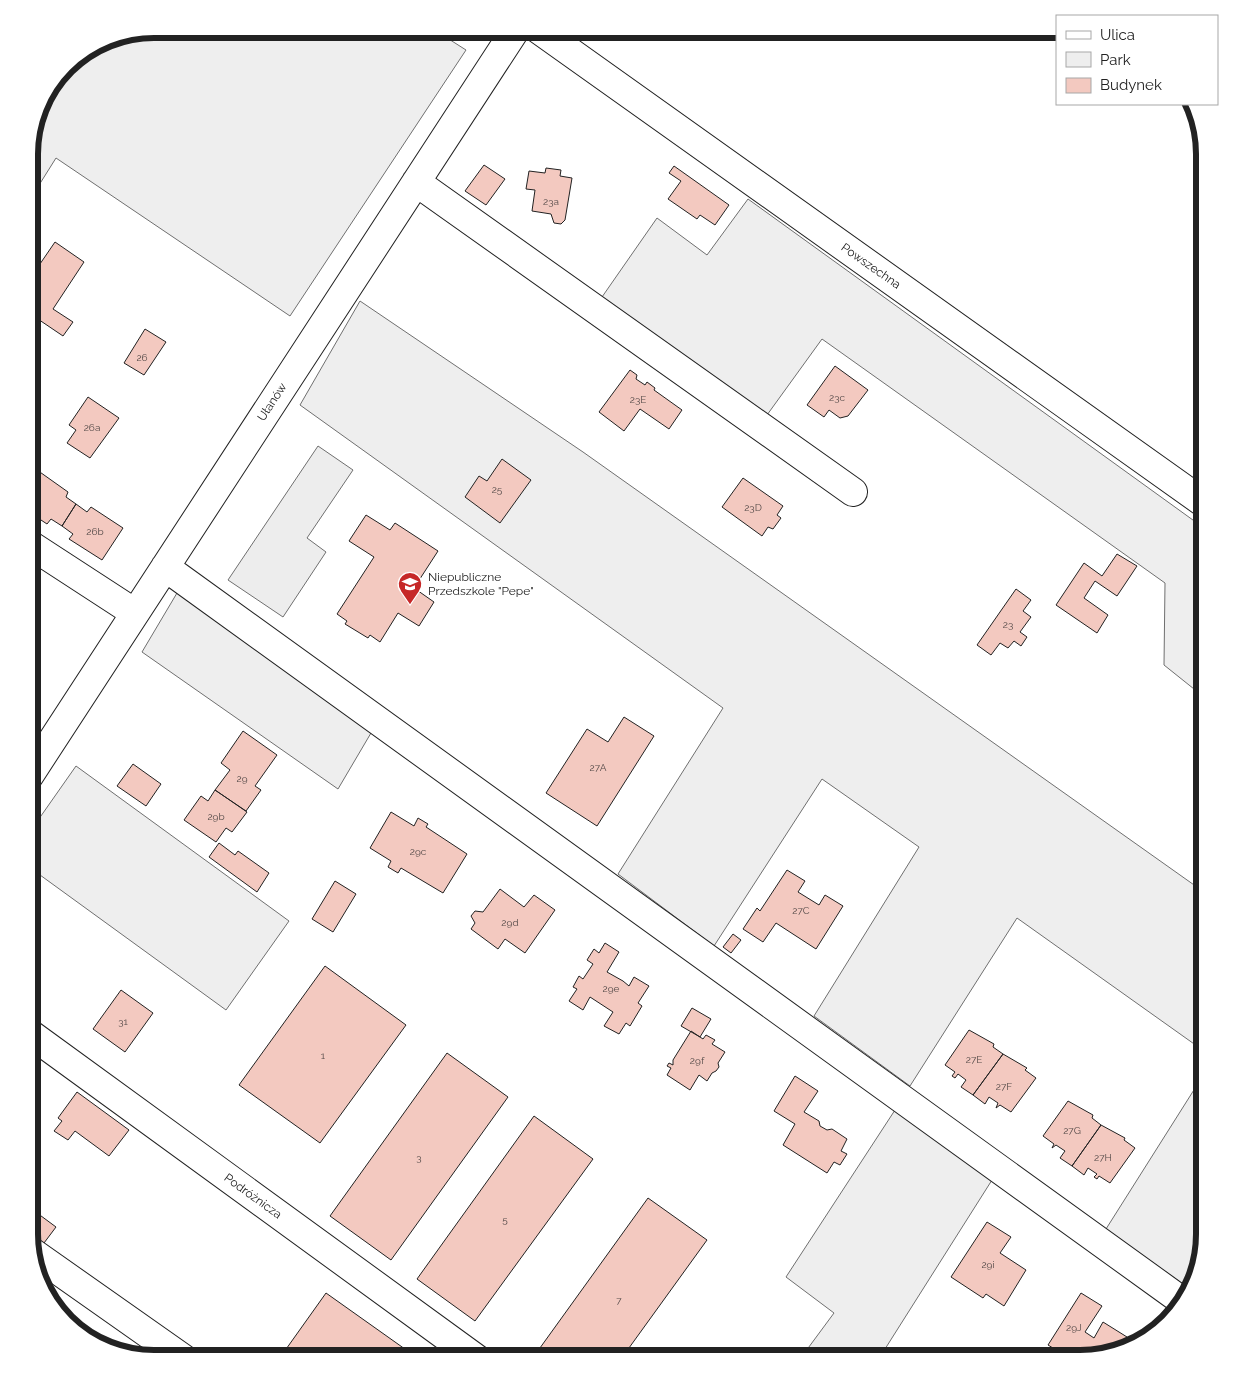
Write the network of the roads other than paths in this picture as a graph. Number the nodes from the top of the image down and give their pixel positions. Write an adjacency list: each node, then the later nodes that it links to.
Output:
1 (503, 38): 3 (street, Ułanów)
2 (551, 38): 5 (street, Powszechna)
3 (416, 182): 4 (street); 7 (street, Ułanów)
4 (853, 492)
5 (1196, 496)
6 (38, 550): 8 (street)
7 (165, 567): 8 (street, Ułanów); 12 (street)
8 (135, 613): 9 (street, Ułanów)
9 (38, 762)
10 (38, 1039): 14 (street, Podróżnicza)
11 (39, 1257): 13 (street)
12 (1177, 1297)
13 (171, 1350)
14 (465, 1350)

